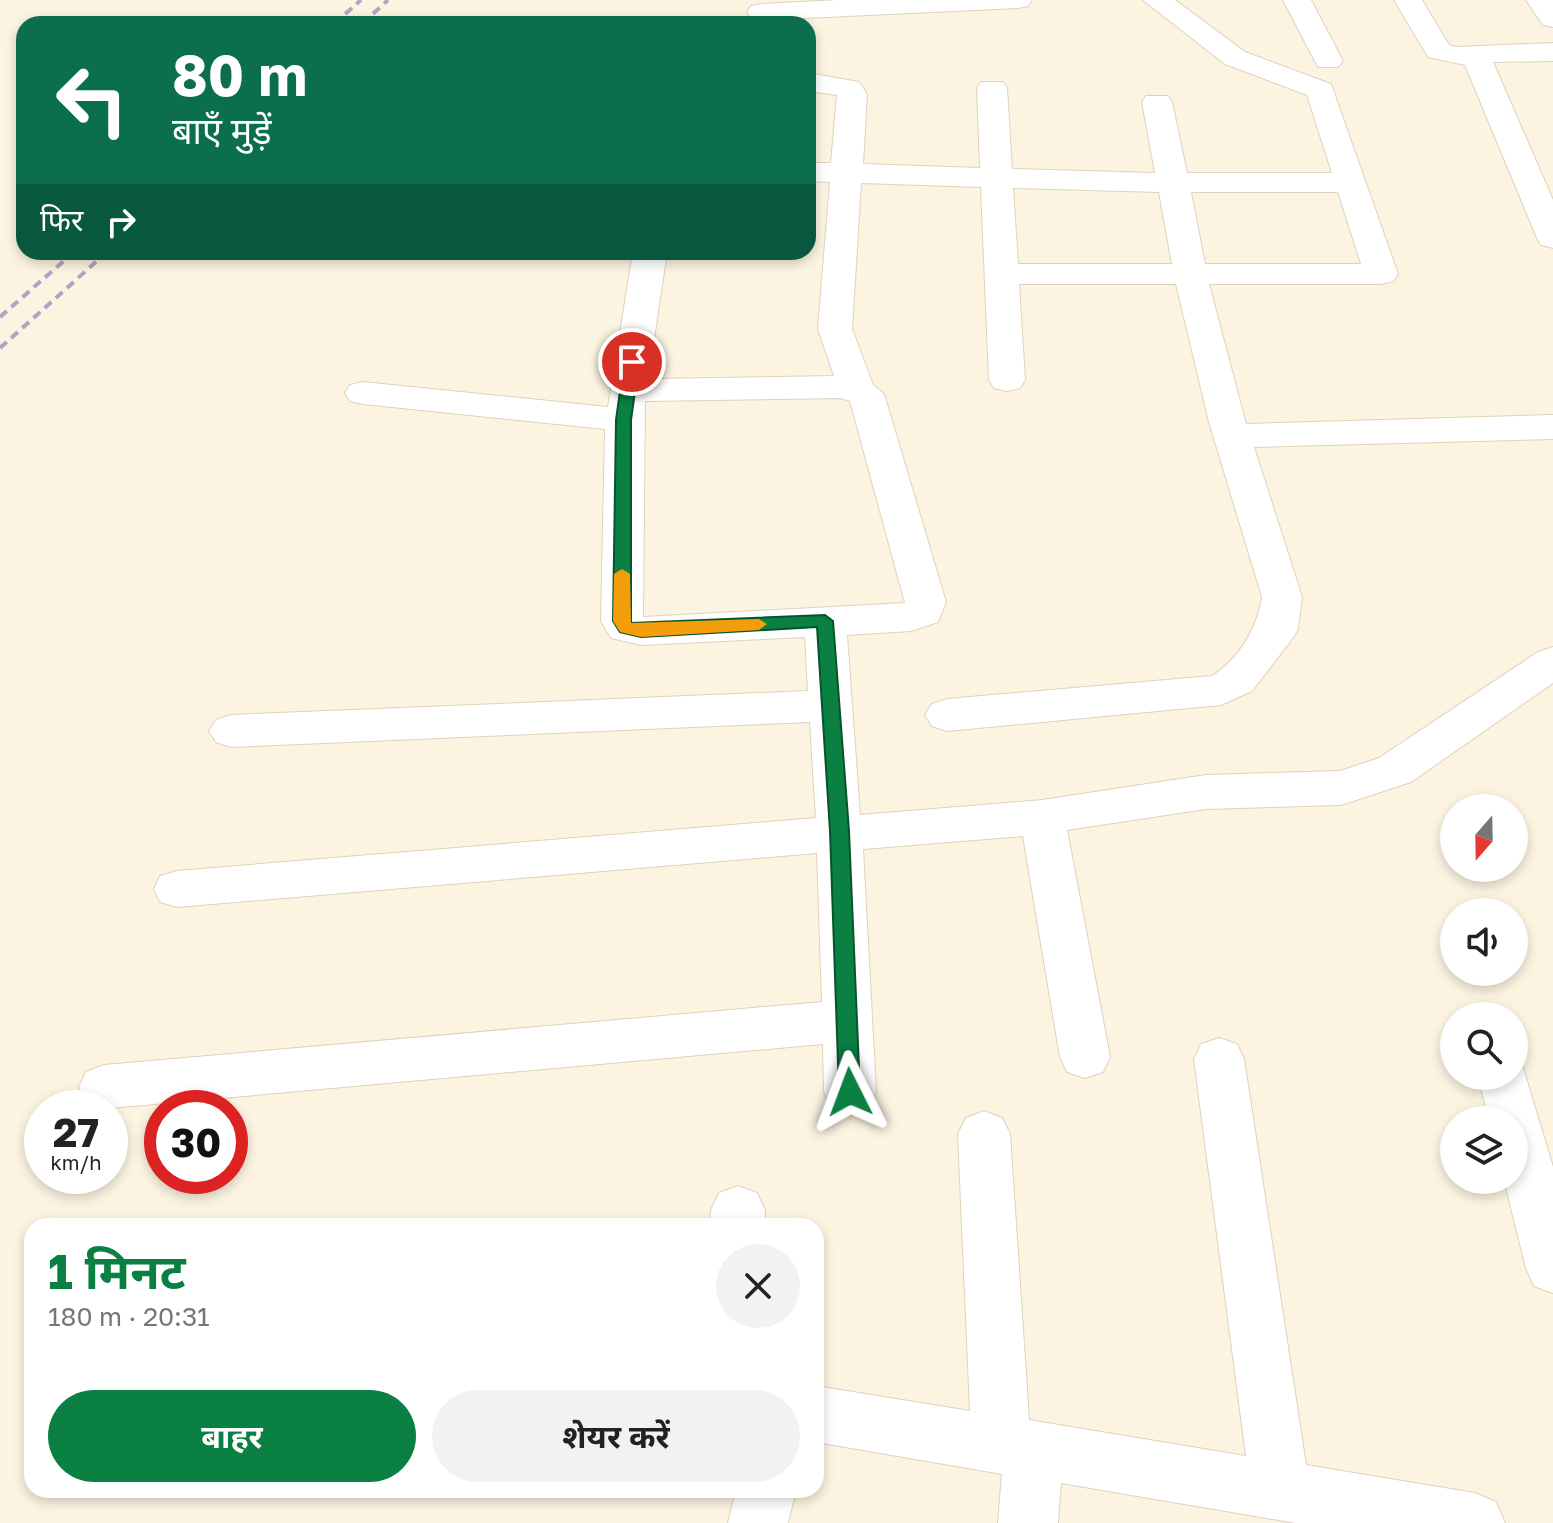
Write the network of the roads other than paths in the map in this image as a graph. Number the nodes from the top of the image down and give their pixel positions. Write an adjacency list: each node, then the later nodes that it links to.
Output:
1 (971, 0): 2 (street); 7 (street)
2 (1018, 0)
3 (1157, 0): 20 (street)
4 (1297, 0): 12 (street)
5 (1408, 0): 11 (street)
6 (1540, 0): 9 (street)
7 (866, 3): 8 (street)
8 (761, 12)
9 (1553, 19)
10 (1553, 52): 11 (street)
11 (1476, 56): 19 (street)
12 (1328, 61)
13 (816, 83): 17 (street)
14 (992, 88): 18 (street)
15 (1157, 102): 21 (street)
16 (816, 173): 17 (street)
17 (848, 175): 18 (street); 27 (street)
18 (997, 176): 21 (street); 25 (street)
19 (1540, 181): 22 (street)
20 (1351, 182): 21 (street); 24 (street)
21 (1173, 183): 24 (street)
22 (1553, 238)
23 (649, 260): 29 (street)
24 (1190, 272): 25 (street); 31 (street)
25 (1002, 274): 26 (street)
26 (1007, 380)
27 (857, 389): 29 (street); 32 (street)
28 (363, 393): 29 (street)
29 (625, 405): 32 (street)
30 (1553, 427): 31 (street)
31 (1232, 436): 35 (street)
32 (825, 621): 34 (street)
33 (1553, 662): 37 (street)
34 (830, 706): 36 (street); 38 (street)
35 (947, 715)
36 (231, 731)
37 (1042, 817): 38 (street); 41 (street)
38 (839, 831): 39 (street); 40 (street)
39 (177, 889)
40 (846, 1021): 43 (street); 45 (street)
41 (1085, 1057)
42 (1219, 1059): 50 (street)
43 (104, 1087)
44 (1507, 1090): 47 (street)
45 (850, 1092)
46 (984, 1134): 49 (street)
47 (1553, 1268)
48 (824, 1415): 49 (street)
49 (1018, 1446): 50 (street); 53 (street)
50 (1280, 1490): 54 (street)
51 (764, 1498): 52 (street)
52 (758, 1523)
53 (1028, 1523)
54 (1475, 1523)

